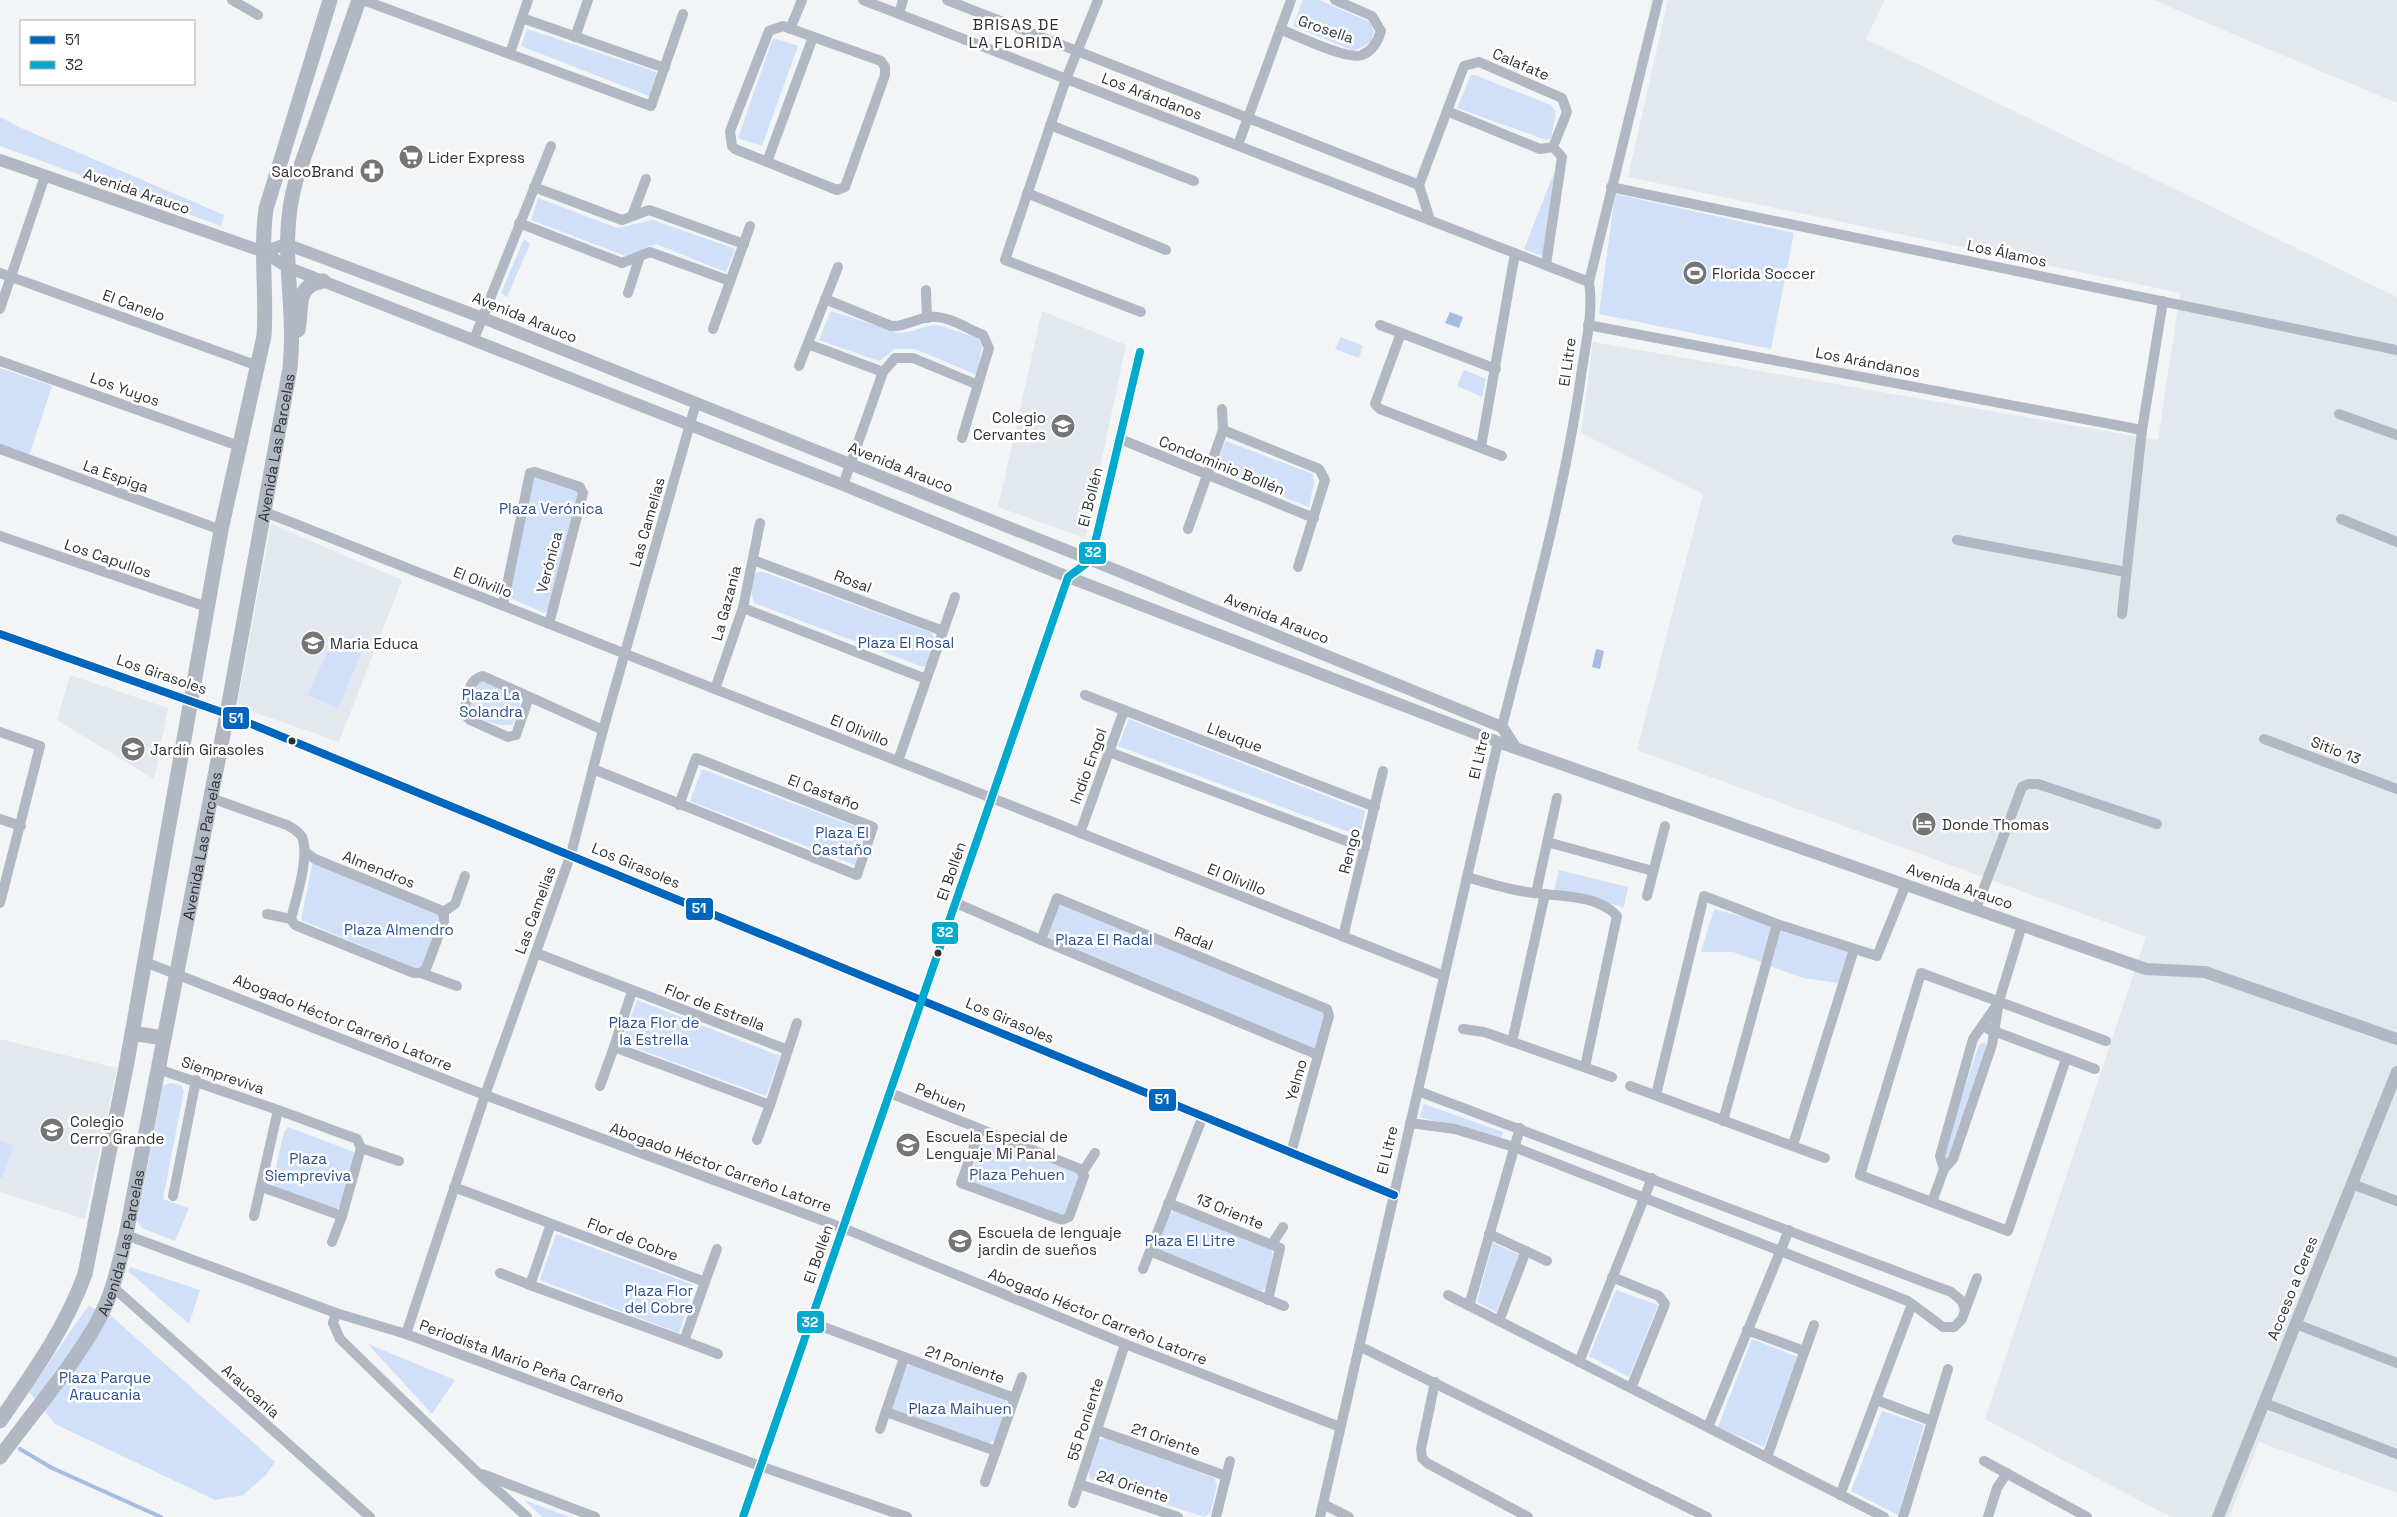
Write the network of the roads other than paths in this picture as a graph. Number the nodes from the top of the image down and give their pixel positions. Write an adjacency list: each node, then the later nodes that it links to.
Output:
1 (232, 0): 17 (street)
2 (330, 0): 49 (main road, Avenida Las Parcelas)
3 (358, 0): 46 (main road, Avenida Las Parcelas)
4 (362, 0): 24 (street)
5 (528, 0): 18 (street)
6 (588, 0): 21 (street)
7 (802, 0): 19 (street)
8 (863, 0): 16 (street, Los Arándanos)
9 (903, 0): 16 (street)
10 (947, 0): 23 (street, Los Arándanos)
11 (1098, 0): 23 (street)
12 (1291, 0): 20 (street, Grosella)
13 (1335, 0): 20 (street, Grosella)
14 (1658, 0): 40 (street, El Litre)
15 (683, 14): 25 (street)
16 (899, 14): 26 (street, Los Arándanos)
17 (258, 15)
18 (522, 18): 21 (street); 24 (street)
19 (790, 28): 22 (street); 34 (street)
20 (1280, 28): 28 (street, Grosella)
21 (576, 36): 25 (street)
22 (813, 37): 34 (street); 34 (street)
23 (1078, 51): 26 (street); 28 (street, Los Arándanos)
24 (510, 53): 25 (street)
25 (665, 68)
26 (1066, 79): 29 (street); 30 (street, Los Arándanos)
27 (1447, 111): 32 (street); 32 (street, Calafate); 38 (street, Calafate)
28 (1249, 118): 30 (street, Grosella); 38 (street, Los Arándanos)
29 (1050, 125): 37 (street); 41 (street)
30 (1238, 145): 43 (street, Los Arándanos)
31 (551, 146): 39 (street)
32 (1553, 147): 52 (street)
33 (0, 160): 35 (street, Avenida Arauco)
34 (767, 162)
35 (45, 176): 49 (street, Avenida Arauco); 56 (street)
36 (646, 179): 42 (street)
37 (1194, 181)
38 (1419, 185): 43 (street)
39 (534, 187): 42 (street); 44 (street)
40 (1611, 187): 59 (street, El Litre); 63 (street, Los Álamos)
41 (1027, 193): 48 (street); 65 (street)
42 (632, 216): 47 (street)
43 (1430, 220): 50 (street, Los Arándanos)
44 (519, 223): 51 (street); 66 (street)
45 (750, 226): 47 (street)
46 (286, 244): 49 (street); 53 (main road, Avenida Las Parcelas); 66 (street, Avenida Arauco)
47 (744, 244): 58 (street)
48 (1166, 250)
49 (264, 252): 53 (street, Avenida Arauco); 77 (main road, Avenida Las Parcelas)
50 (1515, 253): 52 (street, Los Arándanos); 80 (street)
51 (640, 256): 58 (street); 61 (street)
52 (1546, 265): 59 (street, Los Arándanos)
53 (287, 267): 57 (street, Avenida Arauco); 79 (main road, Avenida Las Parcelas)
54 (838, 267): 62 (street)
55 (0, 273): 56 (street, El Canelo)
56 (11, 277): 64 (street); 77 (street, El Canelo)
57 (323, 281): 72 (street, Avenida Arauco); 79 (main road)
58 (730, 281): 70 (street)
59 (1589, 282): 68 (street, El Litre)
60 (926, 290): 67 (street)
61 (628, 293)
62 (825, 300): 67 (street); 73 (street)
63 (2163, 301): 74 (street, Los Álamos); 88 (street)
64 (0, 309)
65 (1141, 312)
66 (483, 318): 72 (street); 83 (street, Avenida Arauco)
67 (927, 318): 82 (street)
68 (1588, 324): 88 (street, Los Arándanos); 129 (street, El Litre)
69 (1380, 325): 71 (street)
70 (713, 329)
71 (1402, 333): 80 (street); 93 (street)
72 (474, 339): 86 (street, Avenida Arauco)
73 (808, 344): 78 (street); 81 (street)
74 (2397, 350)
75 (1140, 352): 91 (street, El Bollén)
76 (0, 361): 92 (street, Los Yuyos)
77 (258, 366): 92 (main road, Avenida Las Parcelas)
78 (799, 366)
79 (290, 368): 99 (main road, Avenida Las Parcelas)
80 (1496, 369): 93 (street)
81 (883, 372): 82 (street); 96 (street)
82 (978, 385): 90 (street)
83 (696, 403): 86 (street, Las Camelias); 96 (street, Avenida Arauco)
84 (1222, 408): 87 (street)
85 (2339, 414): 89 (street)
86 (690, 426): 98 (street, Avenida Arauco); 121 (street, Las Camelias)
87 (1223, 430): 97 (street); 100 (street)
88 (2142, 430): 111 (street)
89 (2397, 435)
90 (962, 438)
91 (1120, 439): 97 (street, Condominio Bollén); 109 (street, El Bollén)
92 (239, 446): 104 (main road, Avenida Las Parcelas)
93 (1481, 447): 95 (street)
94 (0, 450): 104 (street, La Espiga)
95 (1502, 456)
96 (851, 464): 98 (street); 109 (street, Avenida Arauco)
97 (1206, 475): 100 (street, Condominio Bollén); 103 (street)
98 (843, 485): 112 (street, Avenida Arauco)
99 (265, 512): 114 (street, El Olivillo); 128 (main road, Avenida Las Parcelas)
100 (1314, 518): 110 (street)
101 (2341, 519): 107 (street)
102 (760, 523): 108 (street, La Gazania)
103 (1188, 529)
104 (221, 530): 115 (main road, Avenida Las Parcelas)
105 (0, 536): 115 (street, Los Capullos)
106 (1957, 540): 111 (street)
107 (2397, 542)
108 (753, 560): 116 (street, La Gazania); 119 (street, Rosal)
109 (1091, 560): 112 (street); 129 (street, Avenida Arauco)
110 (1298, 566)
111 (2126, 572): 117 (street)
112 (1068, 577): 133 (street, Avenida Arauco); 141 (street, El Bollén)
113 (955, 597): 119 (street)
114 (503, 605): 118 (street, El Olivillo); 118 (street, Verónica)
115 (207, 607): 126 (main road, Avenida Las Parcelas)
116 (743, 608): 122 (street); 123 (street, La Gazania)
117 (2122, 614)
118 (549, 624): 121 (street, El Olivillo)
119 (943, 631): 122 (street)
120 (0, 634): 126 (street, Los Girasoles)
121 (626, 654): 123 (street, El Olivillo); 130 (street, Las Camelias)
122 (926, 679): 136 (street)
123 (715, 689): 136 (street, El Olivillo)
124 (1086, 695): 127 (street, Lleuque)
125 (529, 697): 125 (street); 130 (street)
126 (191, 700): 128 (street, Los Girasoles); 172 (main road, Avenida Las Parcelas)
127 (1124, 710): 135 (street, Indio Engol); 144 (street, Lleuque)
128 (227, 714): 140 (main road, Avenida Las Parcelas); 153 (street, Los Girasoles)
129 (1502, 727): 133 (street, El Litre); 134 (street)
130 (603, 730): 137 (street, Las Camelias)
131 (0, 732): 147 (street)
132 (2264, 739): 139 (street, Sitio 13)
133 (1498, 742): 134 (street, Avenida Arauco); 156 (street, El Litre)
134 (1515, 748): 157 (street, Avenida Arauco)
135 (1109, 752): 149 (street, Indio Engol); 151 (street)
136 (898, 761): 141 (street, El Olivillo)
137 (593, 769): 143 (street, El Castaño); 153 (street, Las Camelias)
138 (1383, 772): 144 (street, Rengo)
139 (2397, 790)
140 (211, 798): 152 (street); 173 (main road, Avenida Las Parcelas)
141 (992, 798): 149 (street, El Olivillo); 161 (street, El Bollén)
142 (1557, 798): 150 (street)
143 (679, 805): 143 (street, El Castaño)
144 (1375, 807): 151 (street, Rengo)
145 (0, 819): 147 (street)
146 (2157, 824): 162 (street)
147 (21, 826): 160 (street)
148 (1665, 826): 154 (street)
149 (1080, 833): 168 (street, El Olivillo)
150 (1547, 842): 154 (street); 158 (street)
151 (1365, 848): 168 (street, Rengo)
152 (305, 852): 163 (street, Almendros); 165 (street)
153 (571, 854): 171 (street, Las Camelias); 178 (street, Los Girasoles)
154 (1653, 871): 159 (street)
155 (465, 876): 163 (street)
156 (1467, 877): 158 (street); 175 (street, El Litre)
157 (1906, 884): 162 (street, Avenida Arauco); 170 (street)
158 (1541, 894): 189 (street); 194 (street)
159 (1647, 896)
160 (0, 903)
161 (956, 903): 169 (street); 178 (street, El Bollén)
162 (1976, 909): 167 (street, Avenida Arauco)
163 (442, 913): 174 (street)
164 (267, 914): 165 (street)
165 (292, 919): 174 (street)
166 (1777, 924): 170 (street); 205 (street); 209 (street)
167 (2022, 925): 179 (street); 187 (street, Avenida Arauco)
168 (1343, 937): 175 (street, El Olivillo)
169 (1041, 940): 180 (street, Radal); 192 (street)
170 (1854, 949): 214 (street)
171 (536, 953): 177 (street, Flor de Estrella); 204 (street, Las Camelias)
172 (145, 962): 173 (street, Abogado Héctor Carreño Latorre); 185 (main road, Avenida Las Parcelas)
173 (177, 973): 186 (main road, Avenida Las Parcelas); 204 (street, Abogado Héctor Carreño Latorre)
174 (421, 973): 176 (street)
175 (1444, 976): 202 (street, El Litre)
176 (457, 986)
177 (632, 991): 190 (street); 191 (street, Flor de Estrella)
178 (922, 1000): 203 (street, El Bollén); 208 (street, Los Girasoles)
179 (2000, 1001): 182 (street); 184 (street); 188 (street); 231 (street)
180 (1329, 1016): 192 (street, Yelmo)
181 (797, 1023): 191 (street)
182 (1982, 1028): 184 (street); 221 (street)
183 (1463, 1030): 189 (street)
184 (1993, 1030): 193 (street); 221 (street)
185 (132, 1033): 186 (main road); 284 (main road, Avenida Las Parcelas)
186 (163, 1038): 195 (main road, Avenida Las Parcelas)
187 (2397, 1039)
188 (2106, 1041)
189 (1512, 1042): 194 (street)
190 (614, 1046): 200 (street); 206 (street)
191 (788, 1050): 206 (street)
192 (1318, 1055): 217 (street, Yelmo)
193 (2066, 1059): 196 (street); 231 (street)
194 (1585, 1067): 198 (street)
195 (158, 1068): 199 (street, Siempreviva); 240 (main road, Avenida Las Parcelas)
196 (2095, 1069)
197 (2397, 1072): 224 (street, Acceso a Ceres)
198 (1612, 1077)
199 (196, 1080): 207 (street, Siempreviva); 228 (street)
200 (600, 1086)
201 (1630, 1086): 205 (street)
202 (1418, 1090): 210 (street, El Litre); 211 (street)
203 (890, 1093): 212 (street, Pehuen); 237 (street, El Bollén)
204 (485, 1095): 226 (street, Las Camelias); 237 (street, Abogado Héctor Carreño Latorre)
205 (1656, 1095): 209 (street)
206 (770, 1105): 213 (street)
207 (278, 1110): 216 (street, Siempreviva); 225 (street, Siempreviva)
208 (1203, 1116): 217 (street, Los Girasoles); 232 (street)
209 (1723, 1121): 214 (street)
210 (1410, 1123): 215 (street); 227 (street, El Litre)
211 (1520, 1128): 215 (street); 223 (street)
212 (980, 1130): 222 (street, Pehuen); 222 (street)
213 (757, 1140)
214 (1793, 1145): 219 (street)
215 (1514, 1147): 229 (street); 239 (street)
216 (361, 1148): 220 (street, Siempreviva); 234 (street)
217 (1291, 1152): 227 (street, Los Girasoles)
218 (1095, 1153): 222 (street)
219 (1825, 1158)
220 (399, 1161)
221 (1944, 1169): 231 (street)
222 (1083, 1174)
223 (1652, 1178): 229 (street); 238 (street)
224 (2352, 1184): 230 (street); 264 (street, Acceso a Ceres)
225 (262, 1187): 233 (street, Siempreviva); 234 (street)
226 (454, 1188): 235 (street, Flor de Cobre); 267 (street, Las Camelias)
227 (1394, 1195): 270 (street, El Litre)
228 (173, 1196)
229 (1644, 1197): 244 (street); 250 (street)
230 (2397, 1201)
231 (1932, 1202)
232 (1168, 1203): 242 (street, 13 Oriente); 245 (street)
233 (254, 1216)
234 (342, 1216): 241 (street)
235 (551, 1224): 252 (street, Flor de Cobre); 253 (street)
236 (1283, 1227): 242 (street)
237 (843, 1228): 263 (street, El Bollén); 269 (street, Abogado Héctor Carreño Latorre)
238 (1789, 1230): 244 (street); 260 (street)
239 (1490, 1234): 246 (street); 259 (street)
240 (126, 1235): 254 (main road, Avenida Las Parcelas); 261 (street, Periodista Mario Peña Carreño)
241 (332, 1242)
242 (1276, 1246): 256 (street)
243 (717, 1250): 252 (street)
244 (1780, 1250): 257 (street); 266 (street)
245 (1150, 1251): 248 (street); 256 (street)
246 (1526, 1251): 247 (street); 262 (street)
247 (1547, 1261)
248 (1143, 1269)
249 (500, 1273): 253 (street)
250 (1612, 1277): 274 (street); 279 (street)
251 (1976, 1278): 260 (street)
252 (705, 1282): 268 (street)
253 (530, 1285): 268 (street)
254 (113, 1287): 292 (main road, Avenida Las Parcelas); 305 (street, Araucanía)
255 (1448, 1295): 259 (street)
256 (1268, 1300): 258 (street)
257 (1912, 1304): 260 (street); 281 (street)
258 (1284, 1306)
259 (1469, 1306): 262 (street)
260 (1965, 1310)
261 (336, 1312): 267 (street, Periodista Mario Peña Carreño); 297 (street)
262 (1499, 1321): 274 (street)
263 (810, 1322): 273 (street, 21 Poniente); 296 (street, El Bollén)
264 (2296, 1324): 275 (street); 282 (street, Acceso a Ceres)
265 (1814, 1325): 271 (street)
266 (1748, 1330): 271 (street); 287 (street)
267 (406, 1334): 296 (street, Periodista Mario Peña Carreño)
268 (684, 1341): 272 (street)
269 (1125, 1344): 286 (street, Abogado Héctor Carreño Latorre); 289 (street, 55 Poniente)
270 (1359, 1346): 278 (street); 286 (street, El Litre)
271 (1804, 1351): 293 (street)
272 (718, 1354)
273 (904, 1358): 280 (street, 21 Poniente); 283 (street)
274 (1579, 1362): 279 (street)
275 (2397, 1363)
276 (1948, 1369): 285 (street)
277 (1022, 1377): 280 (street)
278 (1435, 1382): 314 (street); 315 (street)
279 (1631, 1388): 287 (street)
280 (1014, 1398): 290 (street)
281 (1876, 1400): 285 (street); 302 (street)
282 (2264, 1403): 291 (street); 320 (street, Acceso a Ceres)
283 (886, 1412): 288 (street); 290 (street)
284 (0, 1420)
285 (1932, 1421): 317 (street)
286 (1340, 1427): 304 (street, El Litre)
287 (1708, 1427): 293 (street)
288 (880, 1429)
289 (1097, 1430): 299 (street, 21 Oriente); 301 (street, 55 Poniente)
290 (996, 1451): 300 (street)
291 (2397, 1454)
292 (0, 1457)
293 (1767, 1457): 302 (street)
294 (1984, 1461): 298 (street)
295 (1230, 1462): 299 (street)
296 (760, 1466): 308 (street, El Bollén); 309 (street, Periodista Mario Peña Carreño)
297 (477, 1472): 306 (street); 307 (street)
298 (2007, 1473): 318 (street); 319 (street)
299 (1226, 1476): 311 (street)
300 (985, 1482)
301 (1079, 1484): 303 (street, 55 Poniente); 310 (street, 24 Oriente)
302 (1840, 1494): 316 (street)
303 (1073, 1503)
304 (1323, 1504): 312 (street, El Litre); 313 (street)
305 (370, 1517)
306 (527, 1517)
307 (595, 1517)
308 (743, 1517)
309 (906, 1517)
310 (1178, 1517)
311 (1216, 1517)
312 (1320, 1517)
313 (1349, 1517)
314 (1528, 1517)
315 (1706, 1517)
316 (1884, 1517)
317 (1903, 1517)
318 (1988, 1517)
319 (2087, 1517)
320 (2218, 1517)

